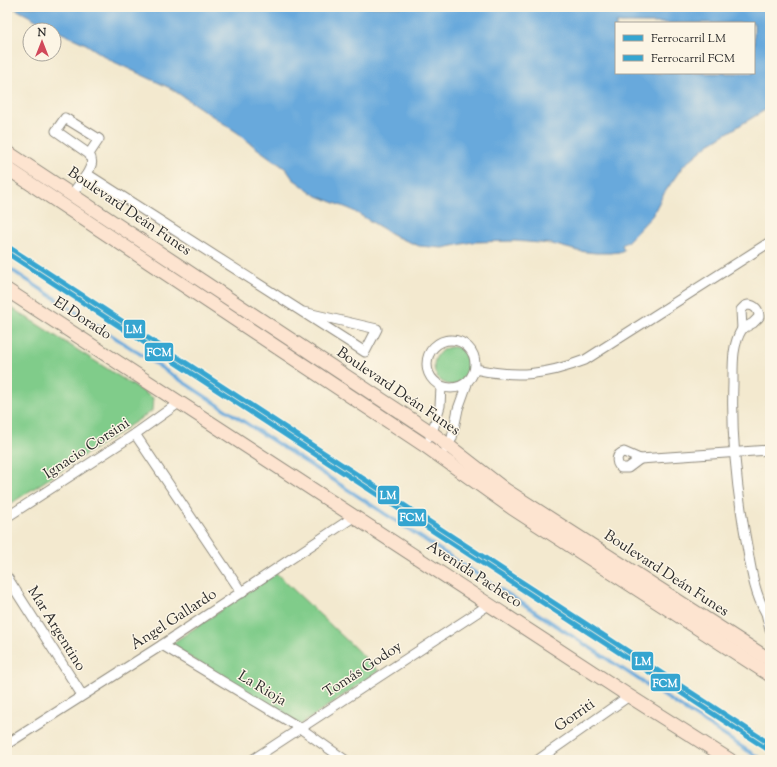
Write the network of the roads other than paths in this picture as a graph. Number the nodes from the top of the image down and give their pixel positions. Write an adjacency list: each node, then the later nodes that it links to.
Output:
1 (7, 152): 5 (main road, Boulevard Deán Funes)
2 (89, 154): 2 (street); 4 (street)
3 (7, 168): 16 (main road, Boulevard Deán Funes)
4 (87, 174): 5 (street); 8 (street)
5 (72, 194): 15 (main road, Boulevard Deán Funes)
6 (770, 242): 10 (street)
7 (7, 290): 13 (main road, El Dorado)
8 (303, 312): 8 (street)
9 (742, 329): 19 (street)
10 (475, 369): 11 (street); 12 (street)
11 (466, 384): 12 (street); 17 (street)
12 (441, 386): 15 (street)
13 (180, 402): 14 (street, Ignacio Corsini); 22 (main road, Avenida Pacheco)
14 (136, 434): 23 (street, Ignacio Corsini); 25 (street)
15 (432, 434): 16 (street); 17 (main road, Boulevard Deán Funes)
16 (424, 445): 20 (main road, Boulevard Deán Funes)
17 (449, 445): 20 (street); 30 (main road, Boulevard Deán Funes)
18 (770, 450): 19 (street)
19 (734, 453): 21 (street); 27 (street)
20 (440, 457): 31 (main road, Boulevard Deán Funes)
21 (640, 459)
22 (355, 516): 25 (street, Ángel Gallardo); 26 (main road, Avenida Pacheco)
23 (7, 517)
24 (7, 577): 32 (street, Mar Argentino)
25 (242, 593): 29 (street, Ángel Gallardo)
26 (490, 604): 33 (main road, Avenida Pacheco); 34 (street, Tomás Godoy)
27 (768, 614): 28 (street)
28 (770, 630)
29 (162, 645): 32 (street, Ángel Gallardo); 34 (street, La Rioja)
30 (770, 660)
31 (770, 675)
32 (82, 695): 35 (street, Ángel Gallardo)
33 (629, 696): 38 (street, Gorriti); 39 (main road, Avenida Pacheco)
34 (300, 728): 36 (street, Tomás Godoy); 37 (street, La Rioja)
35 (7, 744)
36 (252, 760)
37 (345, 760)
38 (538, 760)
39 (730, 760)

